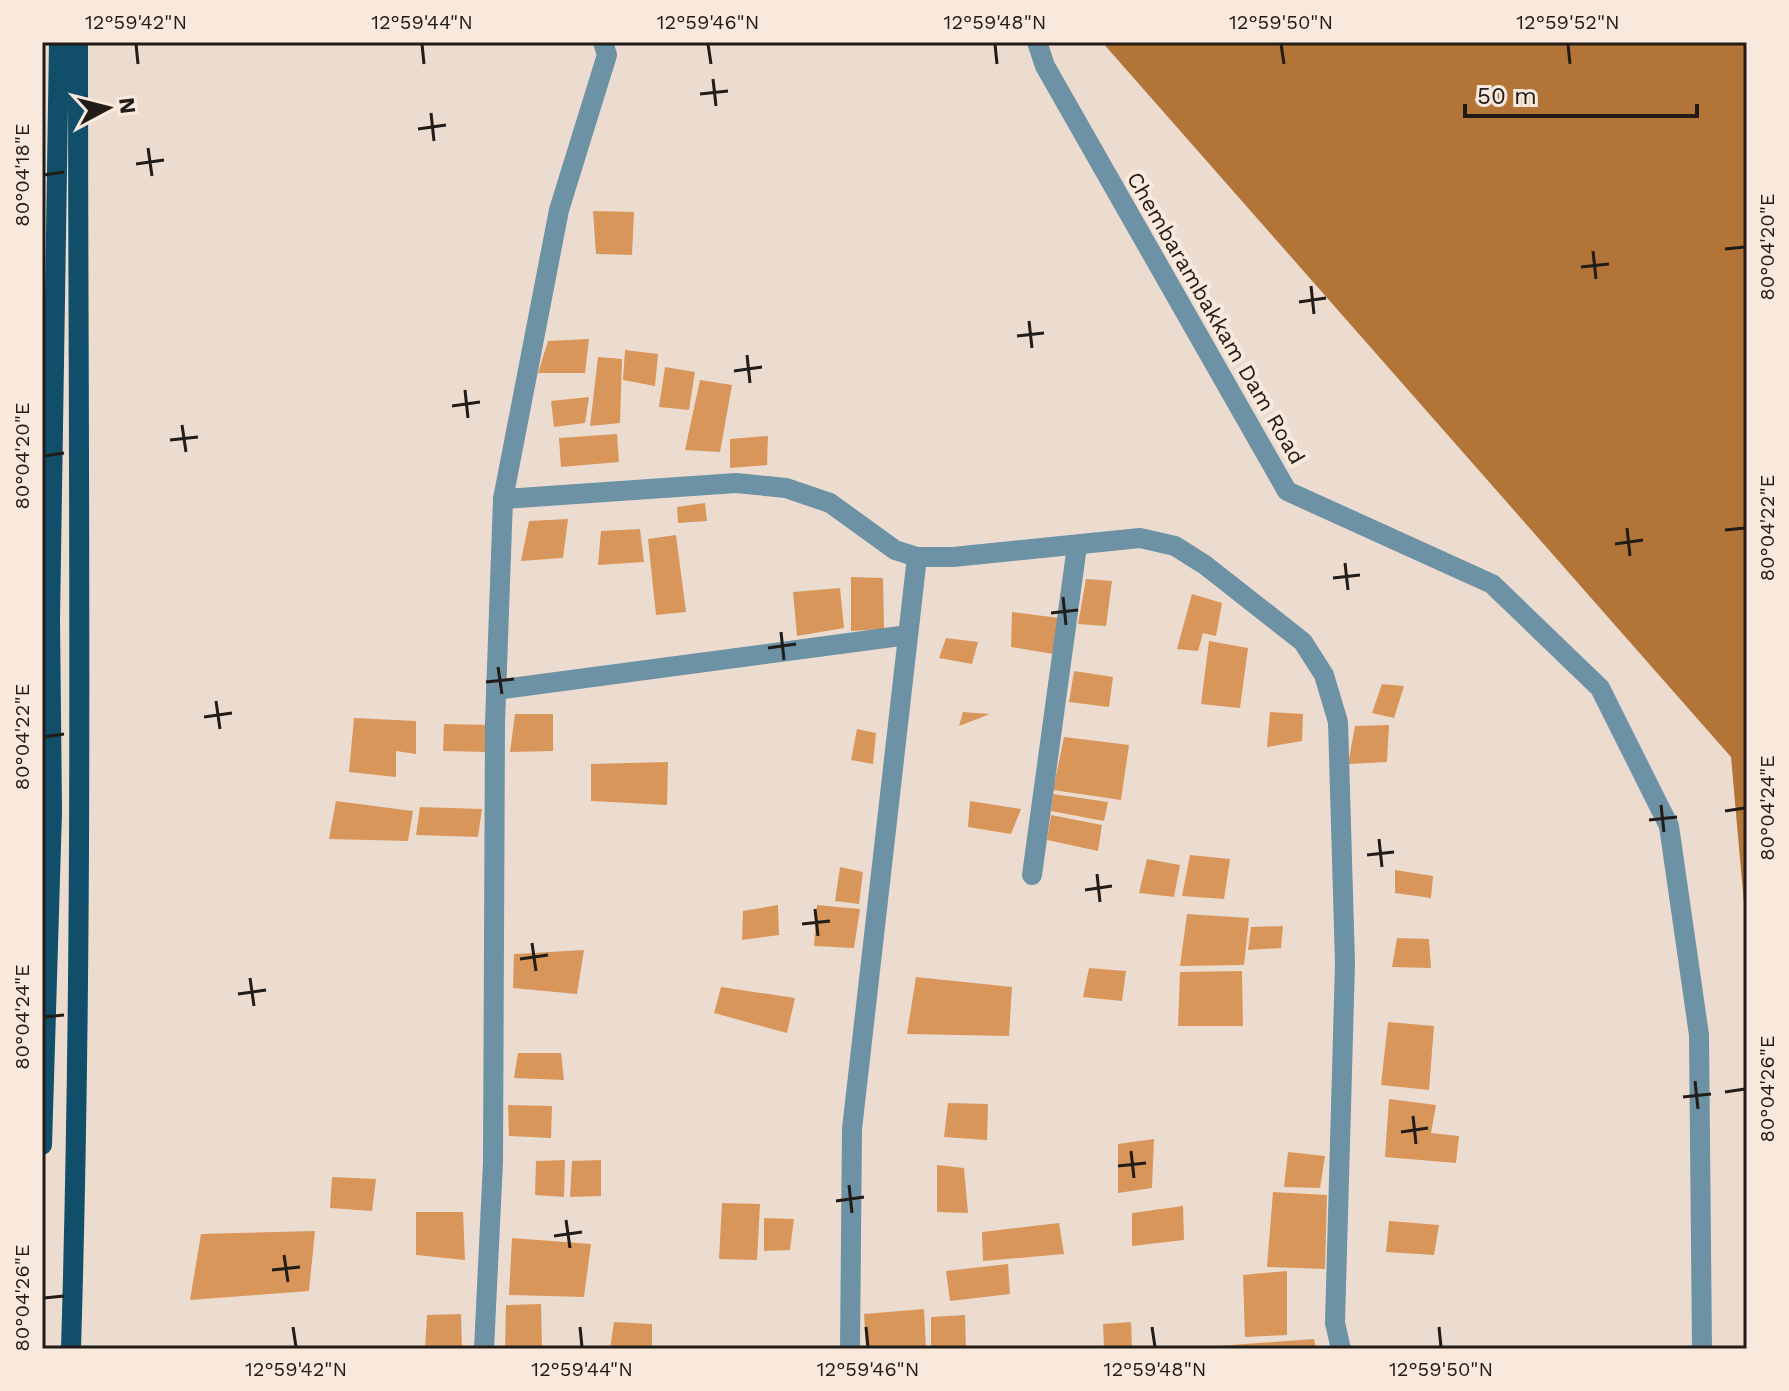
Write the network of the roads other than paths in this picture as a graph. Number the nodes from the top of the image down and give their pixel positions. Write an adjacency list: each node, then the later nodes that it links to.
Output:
1 (59, 42): 11 (main road)
2 (78, 42): 12 (main road)
3 (603, 42): 5 (street)
4 (1037, 42): 16 (street, Chembarambakkam Dam Road)
5 (503, 499): 7 (street); 9 (street)
6 (1077, 546): 7 (street); 10 (street); 15 (street)
7 (917, 557): 8 (street)
8 (908, 635): 9 (street); 14 (street)
9 (496, 690): 13 (street)
10 (1032, 875)
11 (42, 1145)
12 (71, 1349)
13 (484, 1349)
14 (850, 1349)
15 (1341, 1349)
16 (1702, 1349)

